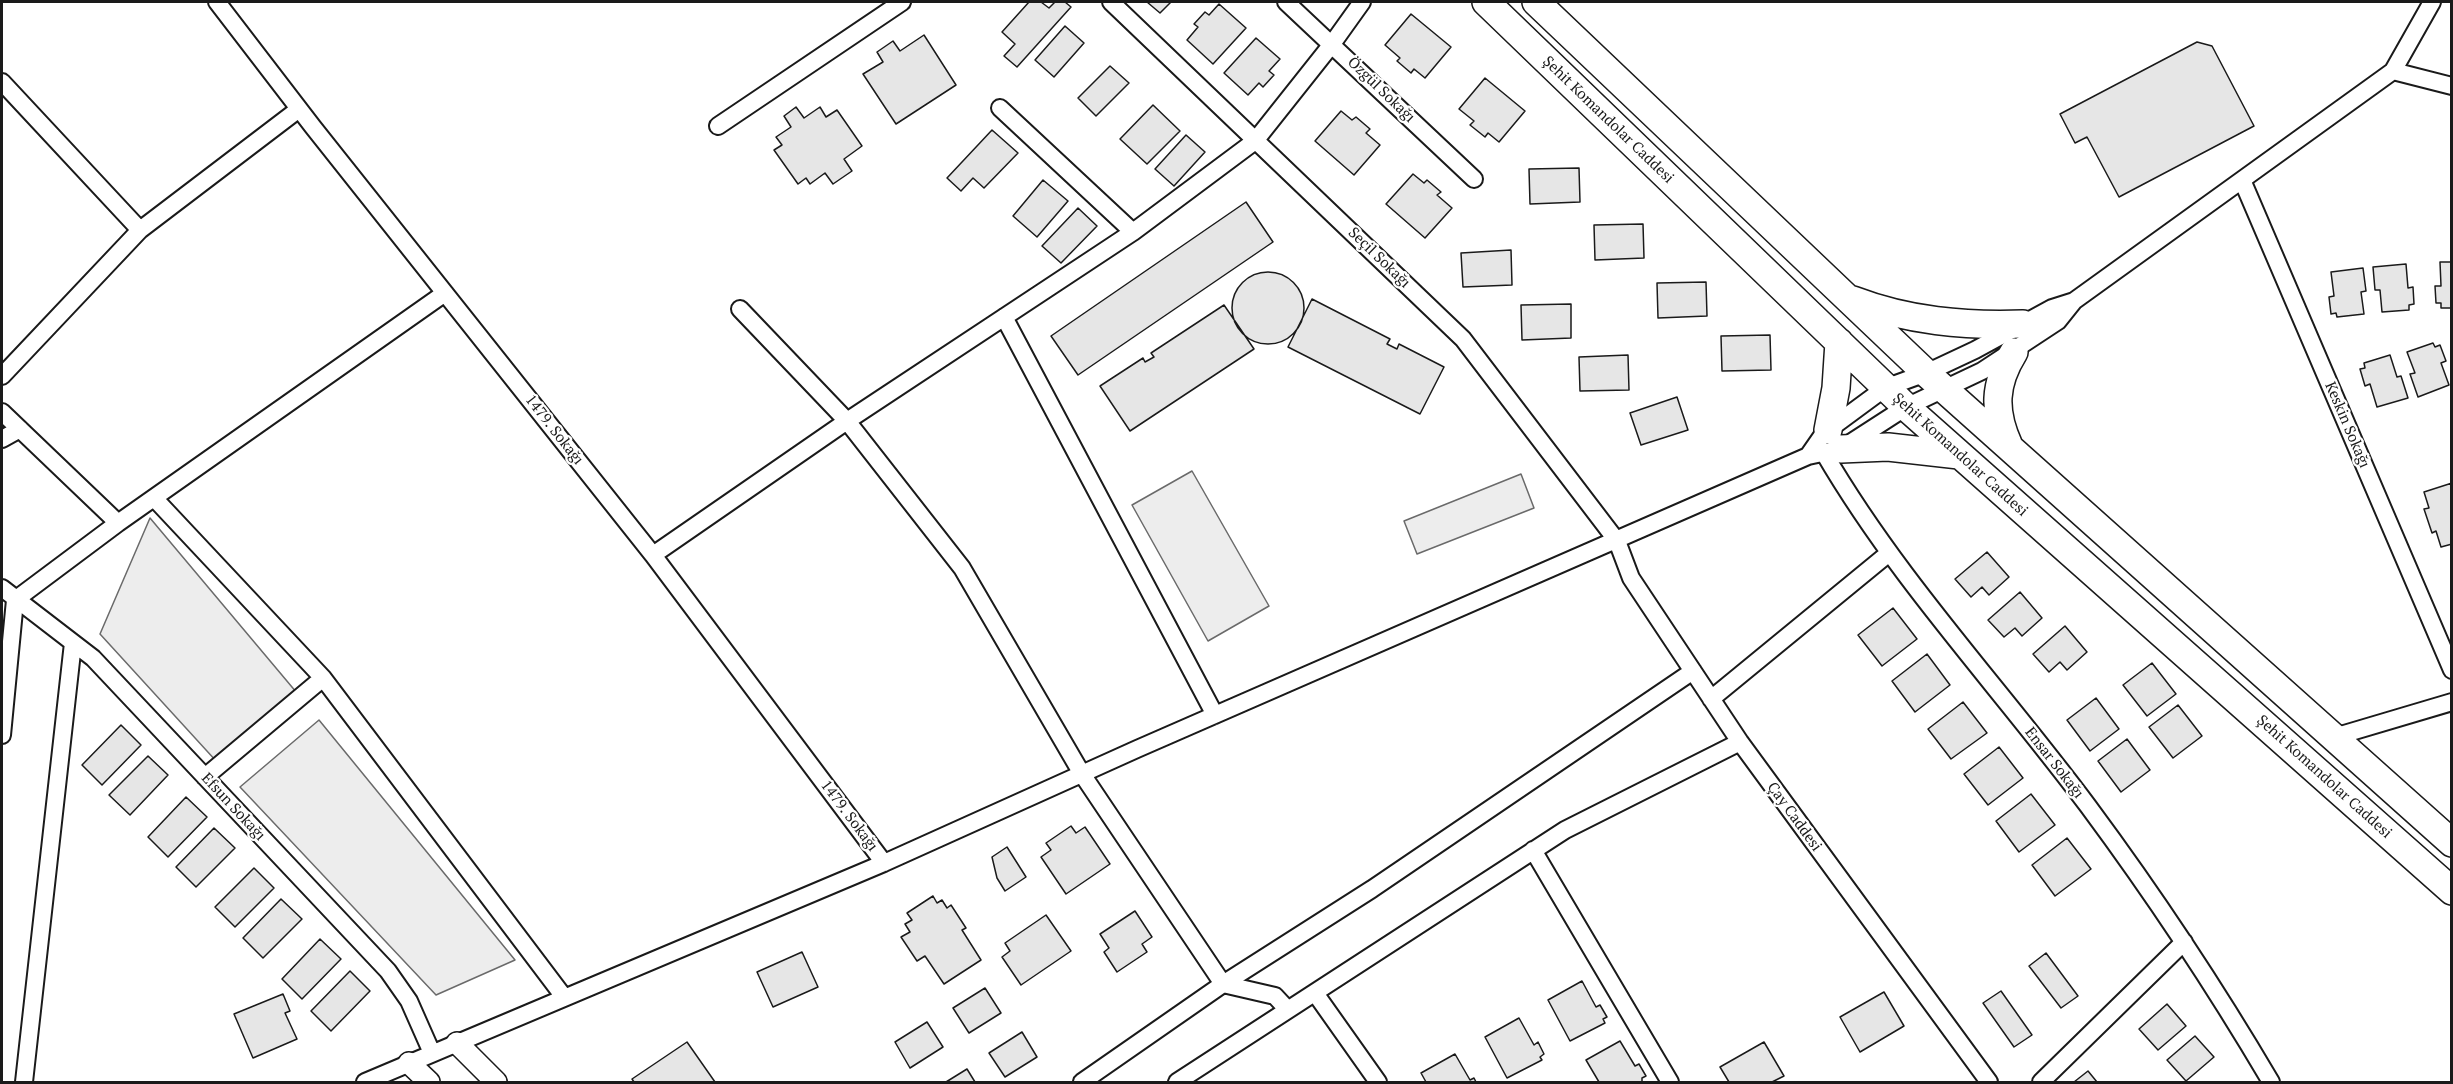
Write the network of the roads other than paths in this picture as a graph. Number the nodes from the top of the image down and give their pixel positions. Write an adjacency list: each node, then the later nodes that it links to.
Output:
1 (217, 2): 14 (street, 1479. Sokağı)
2 (902, 2): 15 (street)
3 (1111, 2): 16 (street, Seçil Sokağı)
4 (1286, 2): 9 (street, Özgül Sokağı)
5 (1362, 2): 9 (street)
6 (1486, 2): 27 (main road, Şehit Komandolar Caddesi)
7 (1536, 2): 22 (main road)
8 (2432, 2): 10 (street)
9 (1332, 44): 16 (street); 17 (street, Özgül Sokağı)
10 (2393, 71): 12 (street); 18 (street)
11 (2, 82): 19 (street)
12 (2451, 86)
13 (1000, 108): 20 (street)
14 (299, 110): 19 (street); 21 (street, 1479. Sokağı)
15 (718, 126)
16 (1255, 141): 20 (street); 42 (street, Seçil Sokağı)
17 (1474, 179)
18 (2242, 180): 23 (street); 49 (street, Keskin Sokağı)
19 (140, 230): 29 (street)
20 (1133, 232): 25 (street)
21 (445, 293): 40 (street); 44 (street, 1479. Sokağı)
22 (1844, 297): 26 (main road); 30 (main road)
23 (2074, 301): 26 (street); 28 (street)
24 (740, 309): 34 (street)
25 (1004, 317): 34 (street); 53 (street)
26 (2023, 324): 30 (street)
27 (1839, 342): 31 (main road, Şehit Komandolar Caddesi); 37 (main road)
28 (2014, 352): 30 (street); 38 (main road)
29 (2, 376)
30 (1935, 380): 31 (street); 32 (street); 38 (main road)
31 (1885, 388): 32 (main road, Şehit Komandolar Caddesi); 37 (street)
32 (1906, 407): 37 (street); 39 (main road, Şehit Komandolar Caddesi)
33 (2, 412): 35 (street)
34 (847, 421): 44 (street); 57 (street)
35 (20, 429): 36 (street); 41 (street)
36 (2, 439)
37 (1825, 447): 39 (main road); 42 (street); 43 (street, Ensar Sokağı)
38 (2010, 447): 55 (main road)
39 (1959, 455): 62 (main road, Şehit Komandolar Caddesi)
40 (155, 499): 41 (street); 50 (street)
41 (118, 522): 46 (street)
42 (1617, 541): 48 (street, Çay Caddesi); 53 (street)
43 (1889, 553): 51 (street); 63 (street, Ensar Sokağı)
44 (653, 555): 61 (street, 1479. Sokağı)
45 (2, 588): 46 (street, Efsun Sokağı)
46 (15, 600): 47 (street, Efsun Sokağı); 54 (street)
47 (73, 643): 58 (street, Efsun Sokağı); 71 (street)
48 (1693, 670): 51 (street, Çay Caddesi); 64 (street)
49 (2451, 670)
50 (323, 678): 58 (street); 66 (street)
51 (1711, 699): 56 (street, Çay Caddesi)
52 (2451, 702): 55 (street)
53 (1215, 715): 57 (street)
54 (2, 735)
55 (2334, 736): 59 (main road)
56 (1740, 742): 60 (street); 79 (street, Çay Caddesi)
57 (1082, 774): 61 (street); 64 (street)
58 (205, 777): 69 (street, Efsun Sokağı)
59 (2451, 843)
60 (1533, 850): 65 (street); 78 (street)
61 (884, 863): 66 (street)
62 (2451, 891)
63 (2184, 942): 80 (street); 81 (street, Ensar Sokağı)
64 (1223, 984): 67 (street); 75 (street)
65 (1315, 993): 67 (street); 77 (street)
66 (564, 997): 68 (street)
67 (1288, 1010): 76 (street)
68 (457, 1043): 69 (street); 74 (street)
69 (432, 1053): 70 (street)
70 (409, 1063): 72 (street); 73 (street)
71 (24, 1083)
72 (365, 1083)
73 (429, 1083)
74 (496, 1083)
75 (1082, 1083)
76 (1177, 1083)
77 (1378, 1083)
78 (1670, 1083)
79 (1989, 1083)
80 (2041, 1083)
81 (2271, 1083)

